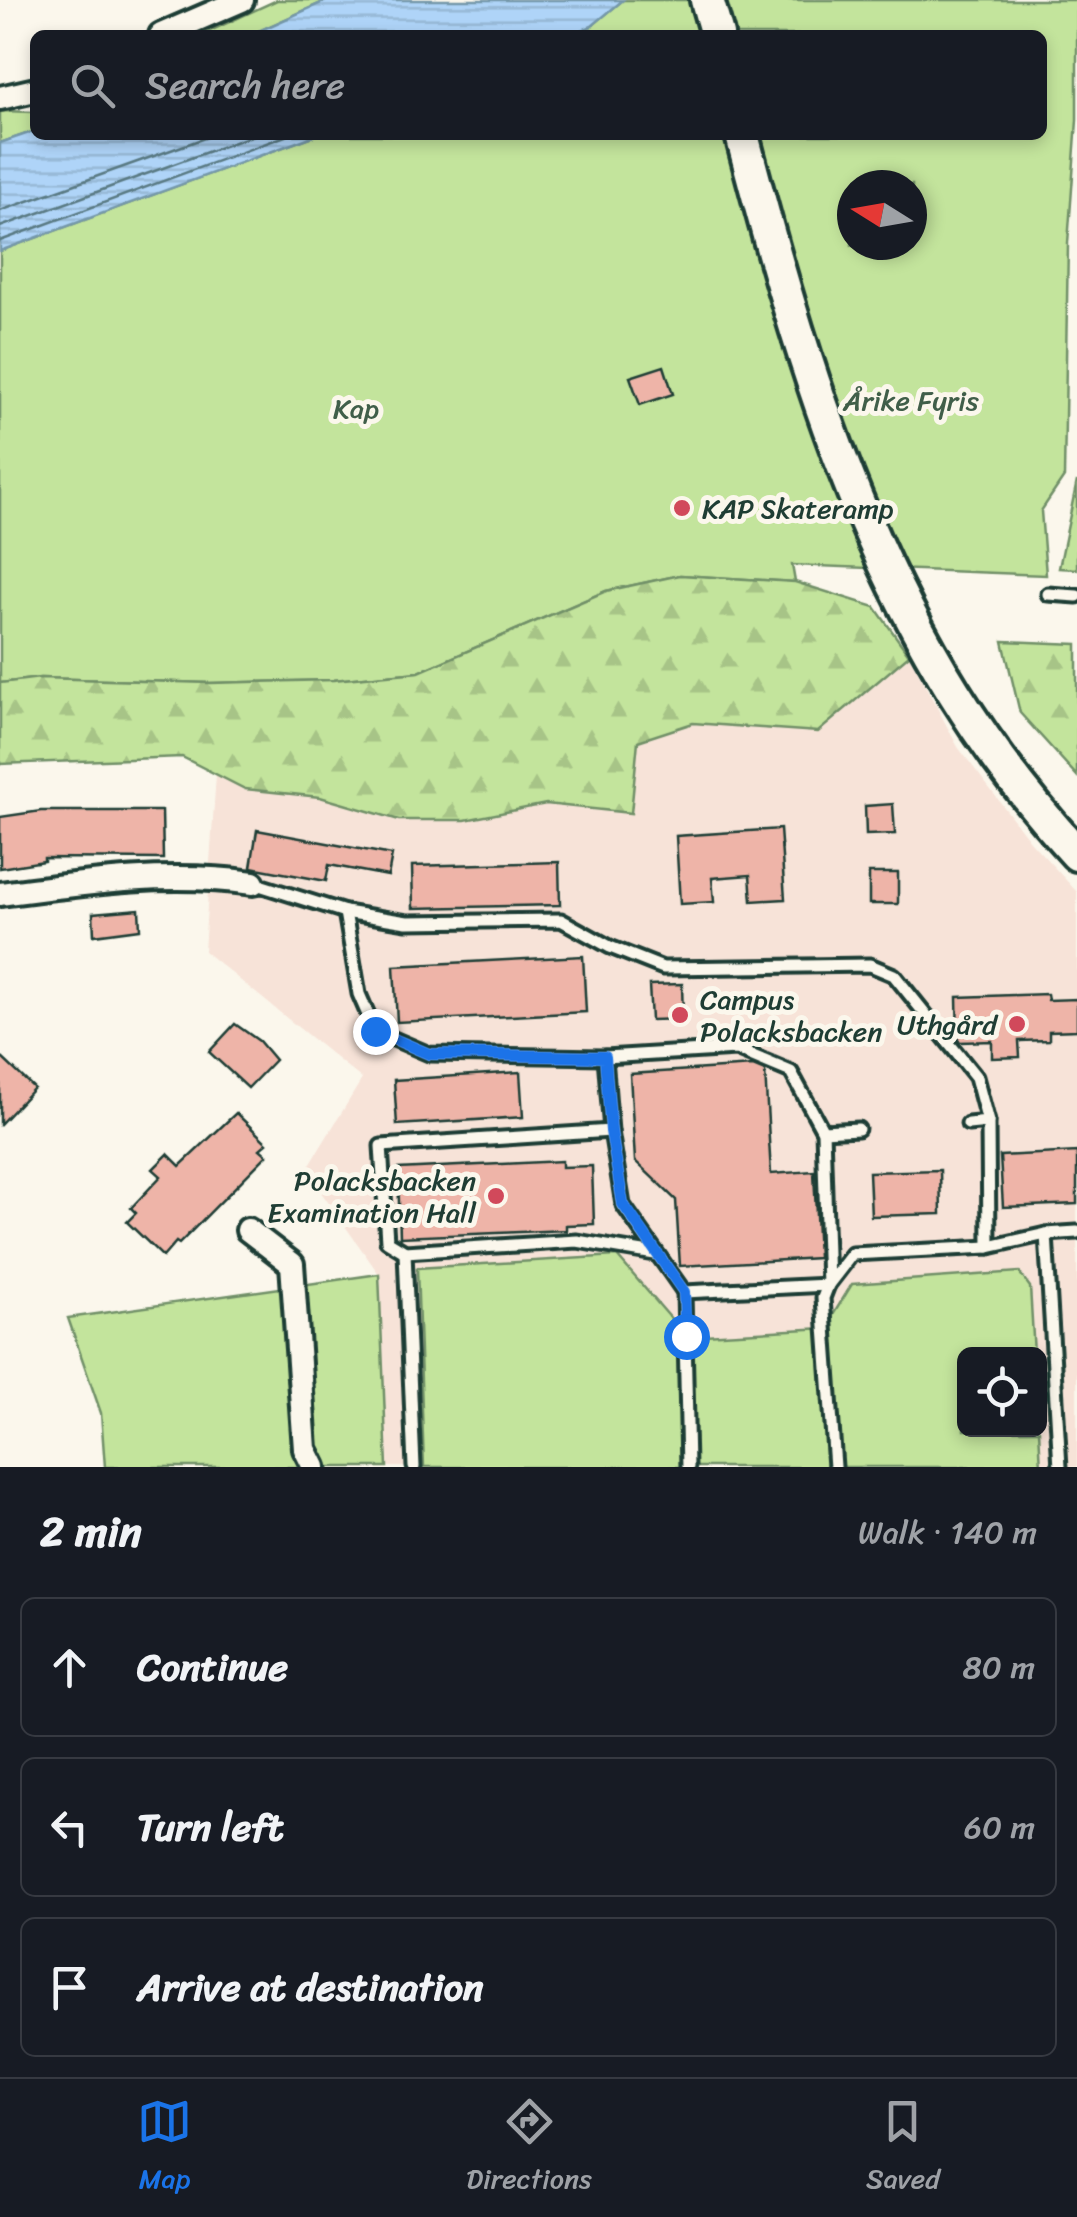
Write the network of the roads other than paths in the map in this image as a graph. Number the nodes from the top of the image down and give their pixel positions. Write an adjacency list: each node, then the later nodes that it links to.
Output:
1 (242, 0): 3 (street)
2 (708, 0): 4 (main road)
3 (173, 30)
4 (715, 30)
5 (30, 91): 6 (street)
6 (0, 98)
7 (743, 140): 10 (main road)
8 (1048, 594): 9 (lane)
9 (1077, 596)
10 (1077, 854)
11 (254, 883): 12 (street); 13 (lane)
12 (0, 894)
13 (345, 912): 14 (lane); 15 (lane)
14 (605, 1057): 18 (lane); 19 (lane)
15 (988, 1122): 16 (lane); 23 (lane)
16 (968, 1124)
17 (858, 1129): 19 (lane)
18 (611, 1131): 24 (lane); 25 (lane)
19 (823, 1131): 26 (lane)
20 (248, 1230): 28 (street)
21 (1077, 1232): 22 (lane)
22 (1046, 1234): 23 (lane); 32 (lane)
23 (989, 1247): 26 (lane)
24 (405, 1252): 25 (lane); 29 (lane)
25 (655, 1254): 27 (lane)
26 (828, 1285): 27 (lane); 31 (lane)
27 (684, 1292): 30 (lane)
28 (314, 1467)
29 (414, 1467)
30 (688, 1467)
31 (835, 1467)
32 (1060, 1467)

